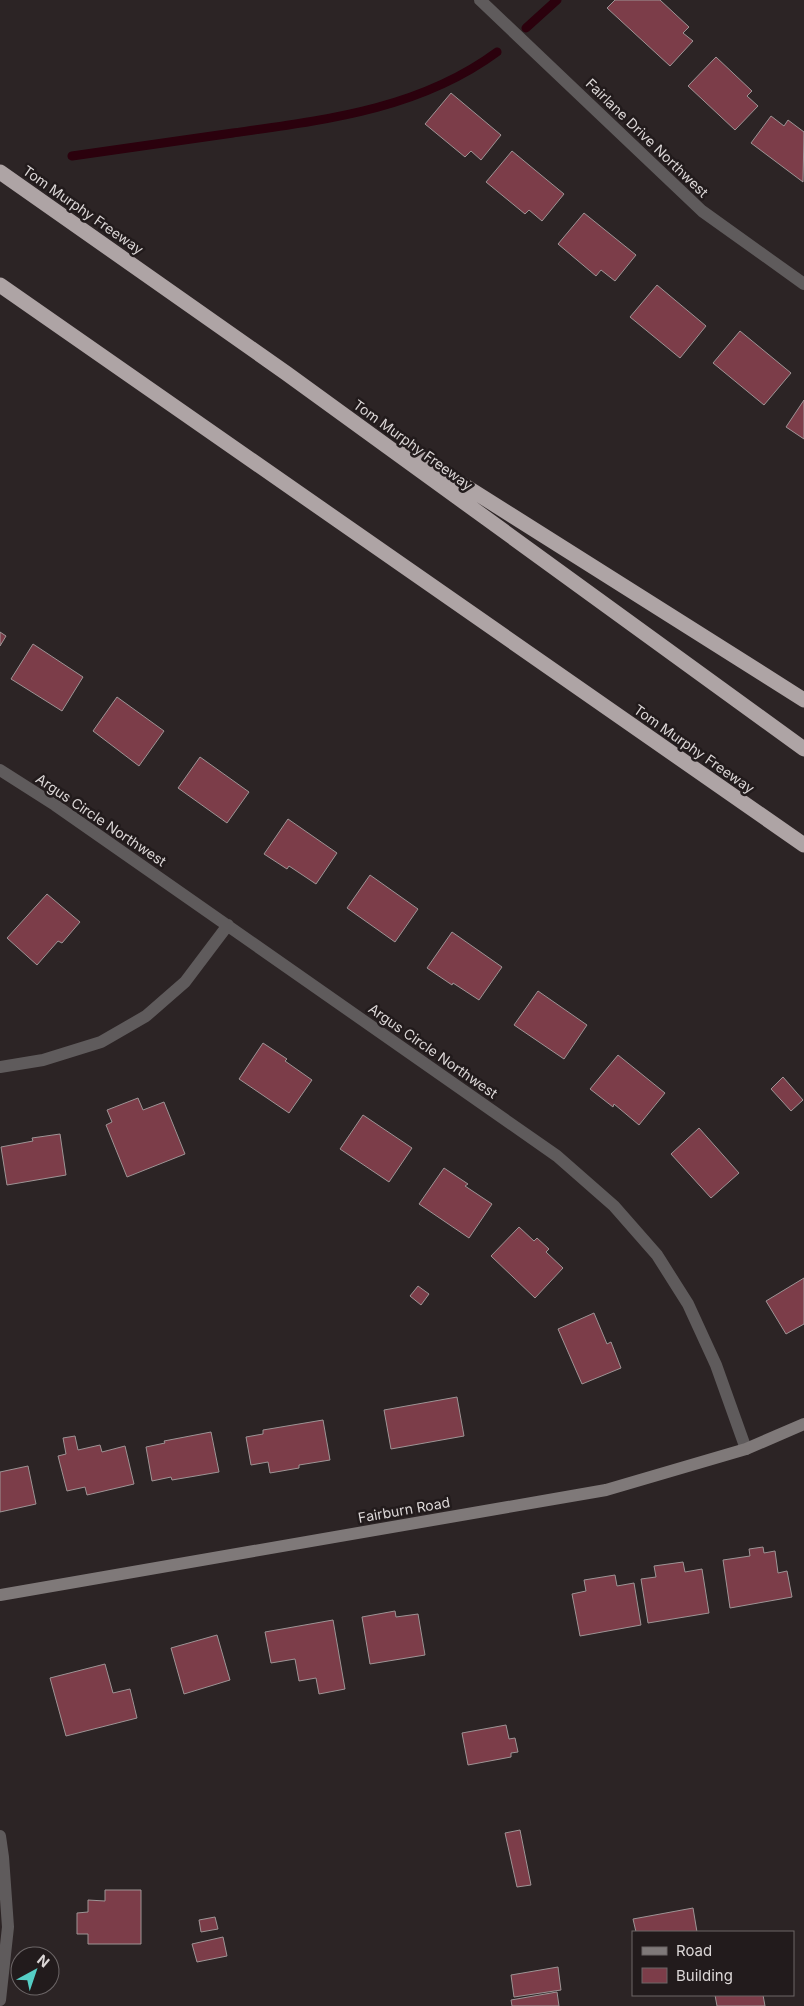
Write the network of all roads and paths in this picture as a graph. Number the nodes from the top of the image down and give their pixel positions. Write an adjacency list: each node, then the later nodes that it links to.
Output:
1 (480, 0): 3 (street, Fairlane Drive Northwest)
2 (0, 172): 5 (highway, Tom Murphy Freeway)
3 (804, 284)
4 (0, 285): 9 (highway, Tom Murphy Freeway)
5 (286, 372): 6 (highway); 7 (highway, Tom Murphy Freeway)
6 (804, 700)
7 (804, 749)
8 (0, 770): 10 (street, Argus Circle Northwest)
9 (804, 845)
10 (228, 925): 11 (street); 13 (street, Argus Circle Northwest)
11 (0, 1067)
12 (804, 1424): 13 (street, Fairburn Road)
13 (746, 1449): 14 (street, Fairburn Road)
14 (0, 1594)
15 (0, 1836): 16 (street)
16 (0, 2000)

